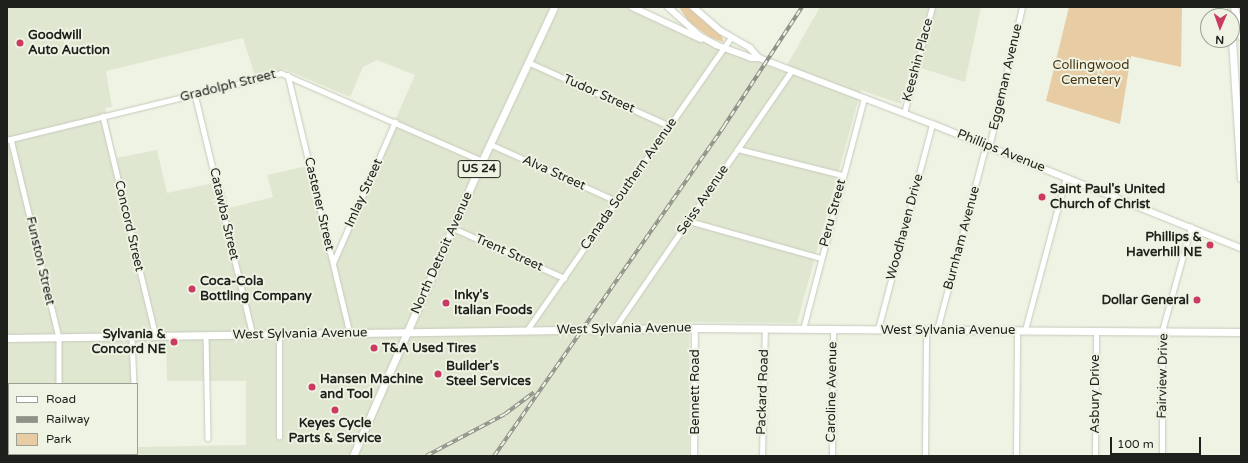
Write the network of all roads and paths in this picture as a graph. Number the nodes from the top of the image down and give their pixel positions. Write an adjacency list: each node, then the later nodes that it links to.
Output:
1 (554, 7): 14 (main road, North Detroit Avenue / US 24)
2 (632, 7): 10 (street, Phillips Avenue)
3 (670, 7): 10 (street, Phillips Avenue)
4 (693, 7): 9 (street, Phillips Avenue)
5 (932, 7): 20 (street, Keeshin Place)
6 (1022, 7): 27 (street, Eggeman Avenue)
7 (1234, 7): 8 (main road)
8 (1241, 36)
9 (731, 38): 11 (street, Canada Southern Avenue); 13 (street, Phillips Avenue)
10 (707, 41): 11 (street, Phillips Avenue)
11 (724, 48): 13 (street, Phillips Avenue); 24 (street, Canada Southern Avenue)
12 (1233, 48): 19 (main road)
13 (759, 58): 15 (street, Phillips Avenue)
14 (528, 62): 24 (street, Tudor Street); 26 (main road, North Detroit Avenue / US 24)
15 (791, 71): 18 (street, Phillips Avenue); 28 (street, Seiss Avenue)
16 (288, 75): 17 (street, Gradolph Street); 22 (street, Gradolph Street); 39 (street, Castener Street)
17 (195, 94): 21 (street, Gradolph Street); 58 (street, Catawba Street)
18 (864, 98): 20 (street, Phillips Avenue); 30 (street, Peru Street)
19 (1239, 110): 32 (main road)
20 (904, 113): 23 (street, Phillips Avenue)
21 (103, 116): 25 (street, Gradolph Street); 60 (street, Concord Street)
22 (395, 122): 29 (street, Gradolph Street); 39 (street, Imlay Street)
23 (932, 124): 27 (street, Phillips Avenue); 46 (street, Woodhaven Drive)
24 (670, 126): 33 (street, Canada Southern Avenue)
25 (9, 139): 63 (street, Funston Street)
26 (490, 144): 29 (main road, North Detroit Avenue / US 24); 33 (street, Alva Street)
27 (988, 146): 31 (street, Phillips Avenue); 49 (street, Burnham Avenue)
28 (738, 149): 30 (street); 34 (street, Seiss Avenue)
29 (482, 161): 36 (main road, North Detroit Avenue / US 24)
30 (842, 175): 38 (street, Peru Street)
31 (1066, 178): 35 (street, Phillips Avenue); 51 (street)
32 (1241, 178)
33 (617, 201): 40 (street, Canada Southern Avenue)
34 (689, 221): 38 (street); 44 (street, Seiss Avenue)
35 (1191, 227): 37 (street, Phillips Avenue); 53 (street, Fairview Drive)
36 (453, 228): 40 (street, Trent Street); 56 (main road, North Detroit Avenue / US 24)
37 (1241, 248)
38 (821, 258): 43 (street, Peru Street)
39 (333, 263): 55 (street, Castener Street)
40 (564, 278): 47 (street, Canada Southern Avenue)
41 (695, 328): 42 (main road, West Sylvania Avenue); 44 (main road, West Sylvania Avenue); 69 (street, Bennett Road)
42 (765, 328): 43 (main road, West Sylvania Avenue); 70 (street, Packard Road)
43 (803, 328): 45 (main road, West Sylvania Avenue)
44 (614, 329): 47 (main road, West Sylvania Avenue)
45 (833, 329): 46 (main road, West Sylvania Avenue); 71 (street, Caroline Avenue)
46 (878, 329): 48 (main road, West Sylvania Avenue)
47 (527, 330): 56 (main road, West Sylvania Avenue)
48 (926, 330): 49 (main road, West Sylvania Avenue); 72 (street)
49 (937, 330): 50 (main road, West Sylvania Avenue)
50 (1017, 330): 51 (main road, West Sylvania Avenue); 73 (street)
51 (1025, 330): 52 (main road, West Sylvania Avenue)
52 (1096, 331): 53 (main road, West Sylvania Avenue); 74 (street, Asbury Drive)
53 (1162, 331): 54 (main road, West Sylvania Avenue); 75 (street, Fairview Drive)
54 (1241, 332)
55 (350, 333): 56 (main road, West Sylvania Avenue); 57 (main road, West Sylvania Avenue)
56 (408, 333): 68 (main road, North Detroit Avenue / US 24)
57 (280, 334): 58 (main road, West Sylvania Avenue); 66 (street)
58 (253, 335): 61 (main road, West Sylvania Avenue)
59 (132, 336): 60 (main road, West Sylvania Avenue); 63 (main road, West Sylvania Avenue); 65 (street)
60 (156, 336): 61 (main road, West Sylvania Avenue)
61 (206, 336): 67 (street)
62 (7, 338): 63 (main road, West Sylvania Avenue)
63 (59, 338): 64 (street, Funston Street)
64 (59, 383)
65 (134, 383)
66 (279, 437)
67 (208, 438)
68 (353, 456)
69 (694, 456)
70 (762, 456)
71 (832, 456)
72 (925, 456)
73 (1016, 456)
74 (1095, 456)
75 (1162, 456)

